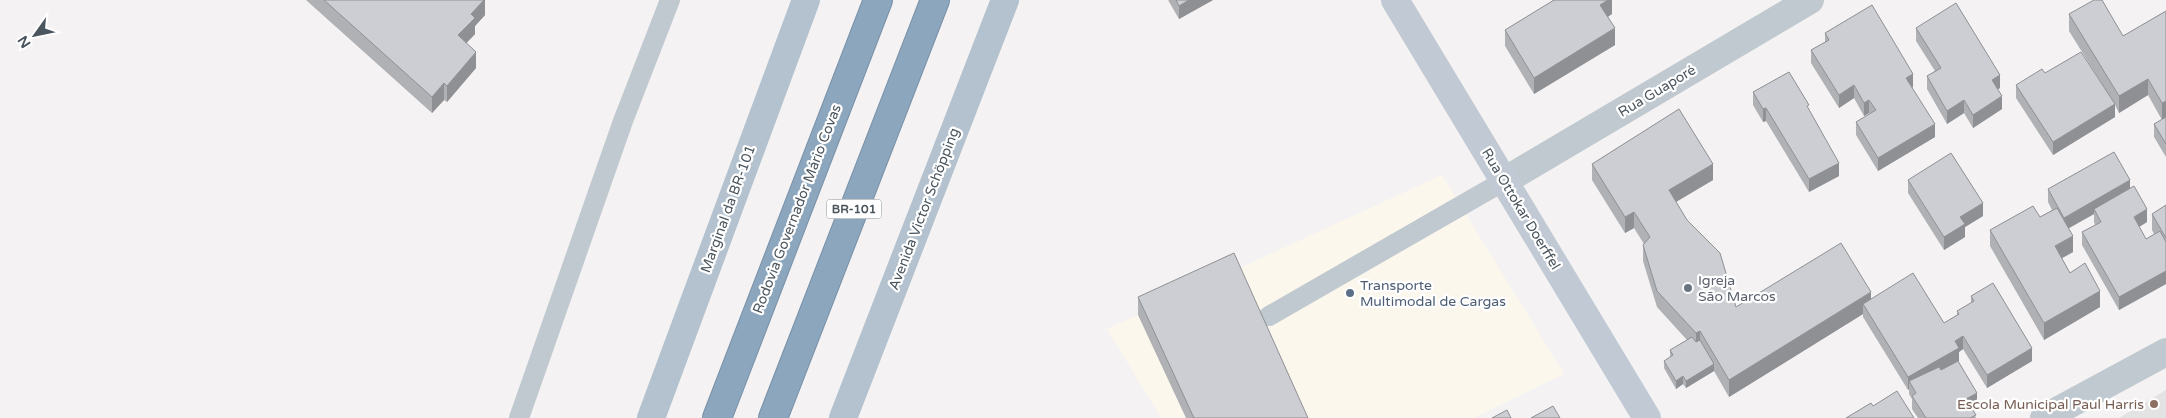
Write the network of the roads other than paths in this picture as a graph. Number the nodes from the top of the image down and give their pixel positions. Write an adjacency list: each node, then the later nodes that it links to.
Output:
1 (670, 0): 13 (lane)
2 (806, 0): 14 (main road, Marginal da BR-101)
3 (878, 0): 15 (highway, Rodovia Governador Mário Covas)
4 (935, 0): 16 (highway, BR-101)
5 (1005, 0): 9 (main road, Avenida Victor Schöpping)
6 (1011, 0): 9 (main road)
7 (1395, 0): 10 (main road, Rua Ottokar Doerffel)
8 (1810, 0): 10 (street, Rua Guaporé)
9 (992, 34): 17 (main road, Avenida Victor Schöpping)
10 (1504, 181): 11 (lane); 18 (main road, Rua Ottokar Doerffel)
11 (1269, 316)
12 (2166, 352): 19 (street)
13 (519, 418)
14 (651, 418)
15 (717, 418)
16 (773, 418)
17 (843, 418)
18 (1647, 418)
19 (2044, 418)

